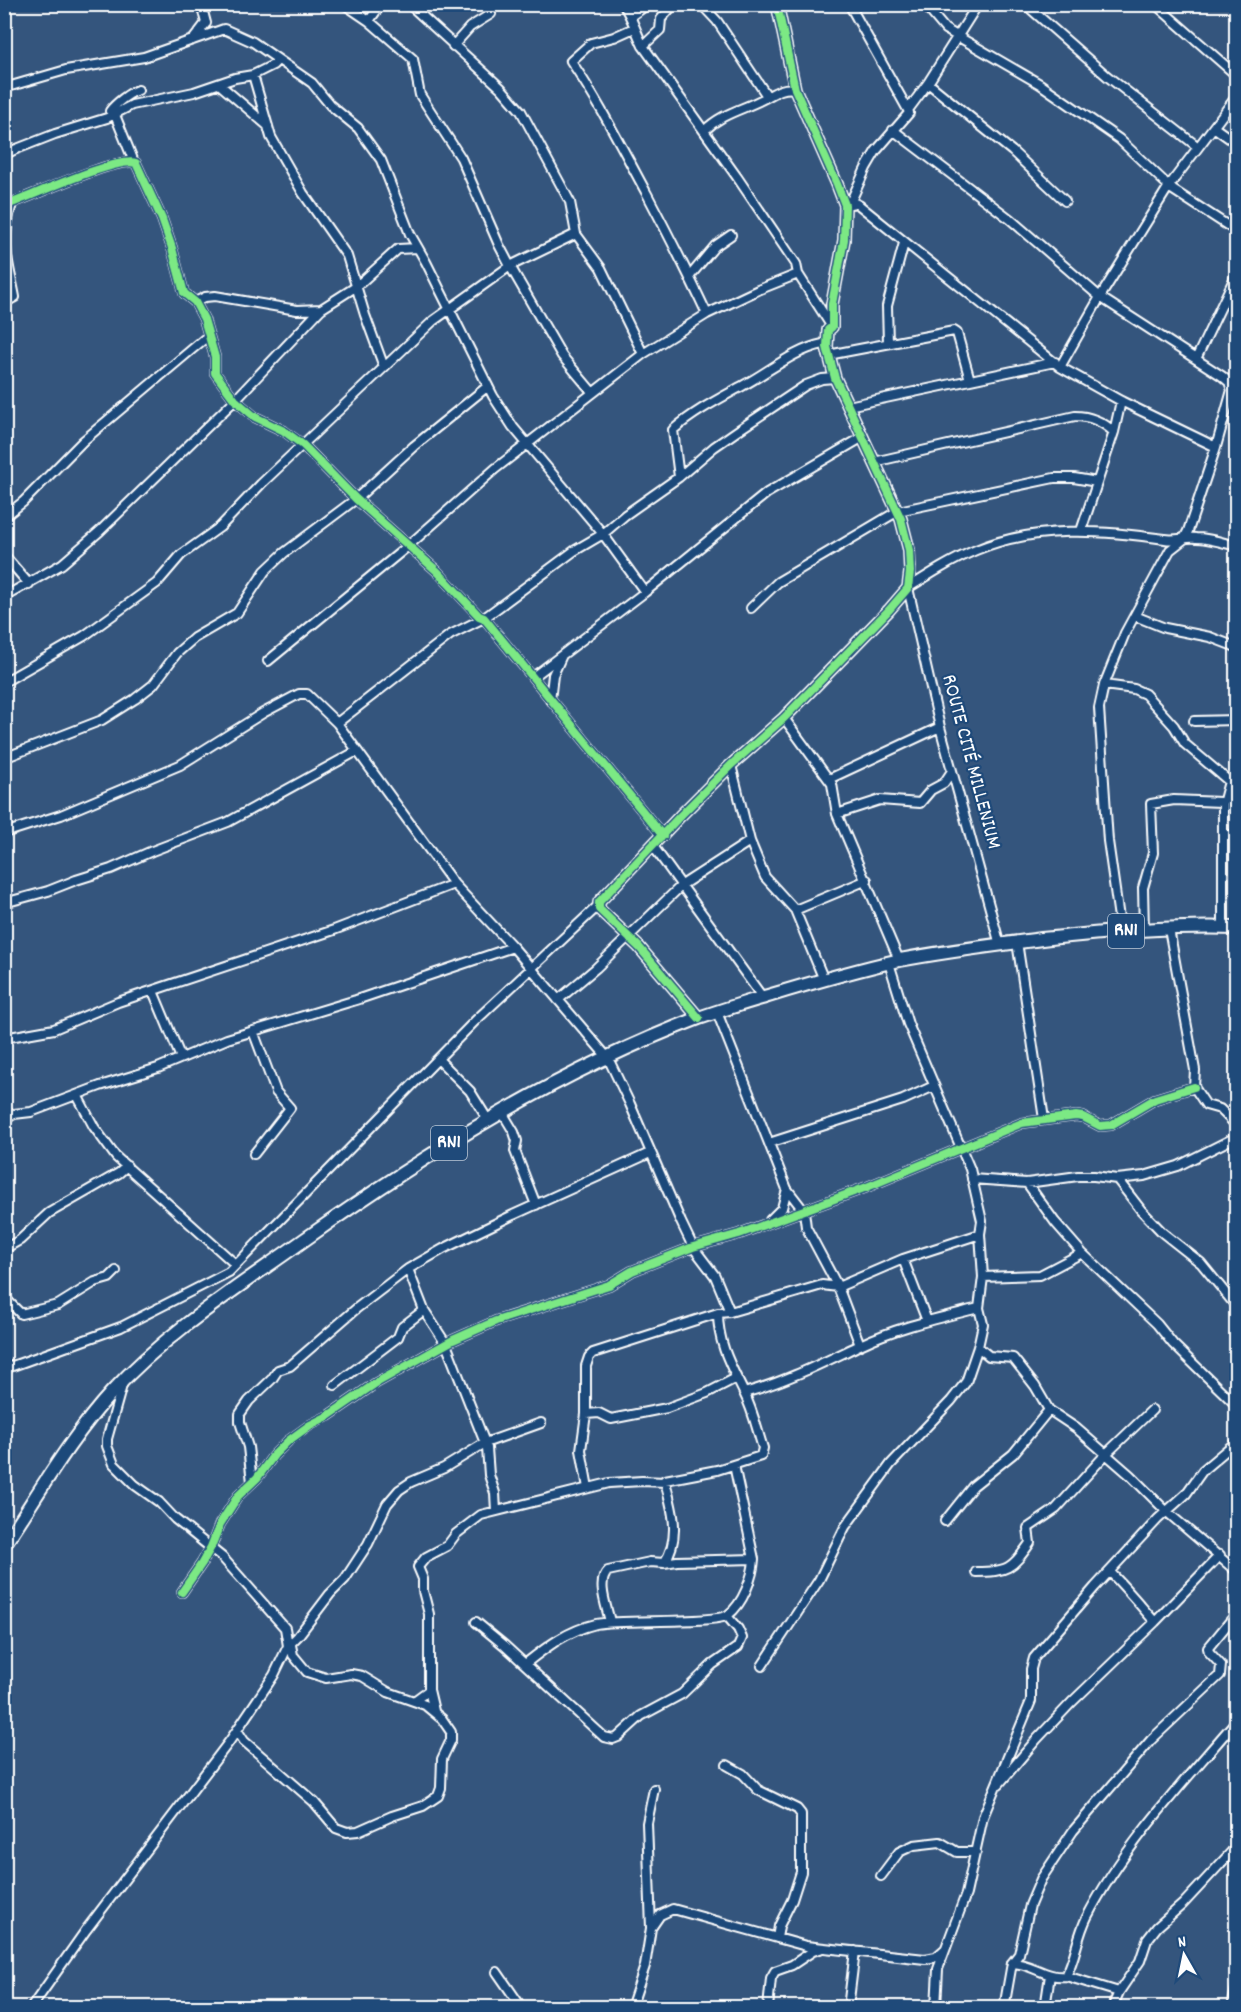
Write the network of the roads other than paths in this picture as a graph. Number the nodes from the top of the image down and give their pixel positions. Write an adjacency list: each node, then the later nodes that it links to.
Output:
1 (201, 4): 18 (street)
2 (344, 4): 17 (street)
3 (381, 4): 17 (street)
4 (409, 4): 23 (street)
5 (623, 4): 16 (street)
6 (648, 4): 16 (street)
7 (674, 4): 24 (street)
8 (701, 4): 33 (street)
9 (777, 4): 31 (street)
10 (849, 4): 35 (street)
11 (924, 4): 21 (street)
12 (978, 4): 21 (street)
13 (1024, 4): 42 (street)
14 (1155, 4): 27 (street)
15 (491, 14): 23 (street)
16 (631, 16): 19 (street)
17 (369, 21): 54 (street)
18 (206, 23): 20 (street); 22 (street)
19 (634, 28): 24 (street); 57 (street)
20 (224, 29): 22 (street); 25 (street)
21 (957, 36): 28 (street); 45 (street)
22 (193, 40): 30 (street)
23 (453, 46): 50 (street)
24 (643, 46): 40 (street)
25 (278, 60): 26 (street); 53 (street)
26 (253, 75): 29 (street); 37 (street)
27 (1236, 75)
28 (928, 82): 35 (street); 46 (street)
29 (219, 84): 36 (street); 37 (street)
30 (4, 88)
31 (795, 89): 33 (street); 47 (street)
32 (138, 90): 36 (street)
33 (767, 96): 40 (street)
34 (1236, 97): 38 (street)
35 (908, 110): 39 (street)
36 (115, 115): 43 (street); 44 (street)
37 (268, 126): 58 (street)
38 (1215, 128): 41 (street); 42 (street)
39 (893, 130): 47 (street); 59 (street)
40 (704, 131): 55 (street)
41 (1236, 143)
42 (1198, 147): 45 (street)
43 (4, 155)
44 (134, 162): 48 (street); 60 (street)
45 (1168, 186): 49 (street); 59 (street)
46 (1065, 201)
47 (848, 204): 52 (street); 65 (street)
48 (8, 205): 61 (street)
49 (1236, 231)
50 (576, 234): 54 (street); 69 (street)
51 (731, 234): 57 (street)
52 (904, 243): 67 (street); 71 (street)
53 (418, 248): 58 (street); 63 (street)
54 (510, 266): 63 (street); 76 (street)
55 (798, 274): 64 (street); 65 (street)
56 (1236, 274): 70 (street)
57 (690, 276): 64 (street)
58 (357, 286): 62 (street); 72 (street)
59 (1100, 297): 70 (street); 71 (street)
60 (195, 302): 62 (street); 66 (street)
61 (4, 303)
62 (321, 309): 77 (street)
63 (449, 311): 72 (street); 75 (street)
64 (707, 314): 69 (street)
65 (832, 327): 68 (street)
66 (209, 335): 77 (street); 90 (street)
67 (888, 343): 68 (street); 74 (street)
68 (827, 351): 73 (street); 86 (street)
69 (643, 354): 76 (street)
70 (1196, 359): 84 (street)
71 (1058, 364): 74 (street); 78 (street)
72 (384, 367): 83 (street)
73 (835, 378): 79 (street); 86 (street)
74 (970, 380): 79 (street)
75 (488, 386): 82 (street); 88 (street)
76 (593, 393): 82 (street)
77 (235, 400): 83 (street); 97 (street)
78 (1121, 401): 80 (street); 84 (street)
79 (848, 406): 81 (street)
80 (1114, 432): 85 (street); 87 (street)
81 (863, 437): 85 (street); 99 (street)
82 (528, 443): 92 (street); 94 (street)
83 (303, 445): 88 (street); 108 (street)
84 (1216, 447): 93 (street)
85 (874, 462): 89 (street)
86 (679, 477): 92 (street)
87 (1097, 482): 89 (street); 91 (street)
88 (356, 499): 94 (street); 117 (street)
89 (898, 511): 98 (street); 101 (street)
90 (4, 517)
91 (1081, 531): 93 (street); 98 (street)
92 (603, 534): 99 (street); 103 (street)
93 (1184, 538): 95 (street); 102 (street)
94 (408, 546): 103 (street); 106 (street)
95 (1236, 546)
96 (4, 555): 97 (street)
97 (29, 584): 100 (street)
98 (908, 588): 111 (street); 115 (street, ROUTE CITÉ MILLENIUM)
99 (645, 592): 105 (street)
100 (4, 597)
101 (751, 608)
102 (1135, 616): 104 (street); 109 (street)
103 (484, 618): 107 (street); 114 (street)
104 (1236, 646)
105 (564, 652): 107 (street); 110 (street)
106 (268, 661)
107 (532, 677): 110 (street)
108 (4, 682)
109 (1104, 685): 121 (street); 140 (street)
110 (550, 700): 127 (street)
111 (784, 718): 118 (street); 120 (street)
112 (1236, 720): 113 (street)
113 (1194, 721)
114 (337, 723): 116 (street); 124 (street)
115 (940, 727): 119 (street, ROUTE CITÉ MILLENIUM); 120 (street)
116 (357, 751): 131 (street); 133 (street)
117 (4, 758)
118 (731, 765): 127 (street); 128 (street)
119 (952, 771): 123 (street); 143 (street, ROUTE CITÉ MILLENIUM)
120 (829, 779): 123 (street)
121 (1234, 783): 122 (street)
122 (1223, 801): 125 (street); 139 (street)
123 (837, 813): 130 (street)
124 (4, 833)
125 (1223, 835): 126 (street); 136 (street)
126 (1236, 835)
127 (663, 836): 129 (street)
128 (750, 842): 132 (street); 135 (street)
129 (652, 846): 132 (street); 134 (street)
130 (867, 880): 135 (street); 145 (street)
131 (454, 884): 144 (street); 148 (street)
132 (682, 885): 141 (street); 149 (street)
133 (4, 903)
134 (599, 905): 141 (street); 146 (street)
135 (795, 910): 147 (street)
136 (1223, 927): 137 (highway, RN1); 138 (highway, RN1)
137 (1236, 928)
138 (1169, 929): 139 (highway, RN1); 159 (street)
139 (1144, 930): 140 (highway, RN1)
140 (1121, 932): 142 (highway, RN1)
141 (628, 936): 150 (street); 152 (street)
142 (1017, 942): 143 (highway, RN1); 162 (street)
143 (1000, 945): 145 (highway, RN1)
144 (513, 947): 146 (street); 153 (street)
145 (894, 962): 147 (highway, RN1); 158 (street)
146 (531, 969): 150 (street); 157 (street)
147 (824, 980): 149 (highway, RN1)
148 (153, 990): 154 (street); 155 (street)
149 (762, 998): 151 (highway, RN1)
150 (558, 1000): 156 (street)
151 (717, 1012): 152 (highway, RN1); 167 (street)
152 (699, 1018): 156 (highway, RN1)
153 (253, 1031): 155 (street); 170 (street)
154 (4, 1038)
155 (181, 1058): 160 (street)
156 (608, 1058): 161 (highway, RN1); 169 (street)
157 (438, 1059): 164 (street); 184 (street)
158 (934, 1086): 167 (street); 168 (street)
159 (1194, 1087): 162 (street); 165 (street)
160 (77, 1095): 163 (street); 171 (street)
161 (502, 1112): 164 (highway, RN1); 176 (street)
162 (1044, 1119): 168 (street)
163 (4, 1120)
164 (488, 1120): 189 (highway, RN1)
165 (1236, 1123)
166 (1236, 1137): 173 (street)
167 (769, 1143): 175 (street)
168 (962, 1149): 172 (street); 177 (street)
169 (650, 1153): 176 (street); 180 (street)
170 (254, 1154)
171 (127, 1166): 181 (street); 184 (street)
172 (972, 1179): 174 (street); 179 (street)
173 (1117, 1179): 174 (street); 192 (street)
174 (1027, 1183): 182 (street)
175 (787, 1189): 177 (street); 178 (street)
176 (536, 1205): 185 (street)
177 (804, 1211): 178 (street); 190 (street)
178 (765, 1224): 180 (street)
179 (980, 1234): 183 (street); 188 (street)
180 (693, 1247): 195 (street); 198 (street)
181 (4, 1250)
182 (1082, 1253): 188 (street); 206 (street)
183 (903, 1259): 190 (street); 197 (street)
184 (235, 1264): 187 (street)
185 (408, 1269): 194 (street); 215 (street)
186 (116, 1271): 191 (street)
187 (229, 1272): 189 (street); 201 (street)
188 (983, 1277): 193 (street)
189 (237, 1286): 203 (highway, RN1)
190 (838, 1287): 195 (street); 199 (street)
191 (4, 1297)
192 (1236, 1306)
193 (979, 1308): 197 (street); 200 (street)
194 (424, 1310): 198 (street); 204 (street)
195 (730, 1312): 196 (street)
196 (718, 1313): 202 (street); 209 (street)
197 (927, 1321): 199 (street)
198 (446, 1344): 212 (street); 215 (street)
199 (860, 1345): 205 (street)
200 (978, 1347): 207 (street); 237 (street)
201 (4, 1369)
202 (736, 1378): 205 (street); 209 (street)
203 (123, 1381): 221 (highway, RN1); 222 (street)
204 (335, 1385)
205 (744, 1393): 214 (street)
206 (1236, 1405)
207 (1049, 1410): 213 (street); 220 (street)
208 (1152, 1410): 213 (street)
209 (586, 1414): 217 (street)
210 (541, 1423): 212 (street)
211 (1236, 1442): 219 (street)
212 (485, 1443): 218 (street); 235 (street)
213 (1106, 1454): 219 (street); 227 (street)
214 (734, 1465): 216 (street); 224 (street)
215 (252, 1482): 222 (street)
216 (665, 1482): 217 (street); 225 (street)
217 (588, 1488): 218 (street)
218 (496, 1511): 238 (street)
219 (1167, 1512): 223 (street); 228 (street)
220 (945, 1521)
221 (4, 1545)
222 (211, 1547): 229 (street); 235 (street)
223 (1220, 1555): 226 (street); 234 (street)
224 (754, 1559): 225 (street); 231 (street)
225 (664, 1563): 233 (street)
226 (1236, 1571)
227 (976, 1572)
228 (1110, 1572): 234 (street); 245 (street)
229 (182, 1592)
230 (1236, 1614): 254 (street)
231 (727, 1616): 233 (street); 236 (street)
232 (476, 1622): 236 (street)
233 (610, 1622): 236 (street)
234 (1155, 1622): 245 (street)
235 (290, 1645): 239 (street); 242 (street)
236 (525, 1664)
237 (762, 1666)
238 (429, 1690): 239 (street); 240 (street)
239 (414, 1701): 240 (street)
240 (434, 1711): 242 (street)
241 (1236, 1721): 257 (street)
242 (237, 1730): 260 (street)
243 (727, 1765): 250 (street)
244 (654, 1789): 249 (street)
245 (993, 1791): 247 (street)
246 (1236, 1847): 259 (street)
247 (976, 1852): 248 (street); 252 (street)
248 (881, 1876)
249 (651, 1928): 250 (street); 262 (street)
250 (777, 1938): 251 (street)
251 (821, 1949): 253 (street); 263 (street)
252 (945, 1949): 253 (street); 265 (street)
253 (855, 1951): 264 (street)
254 (1012, 1963): 256 (street); 266 (street)
255 (497, 1972): 261 (street)
256 (1050, 1975): 257 (street); 267 (street)
257 (1066, 1976): 259 (street)
258 (1236, 1988): 269 (street)
259 (1119, 1992): 268 (street)
260 (31, 2007)
261 (522, 2007)
262 (631, 2007)
263 (768, 2007)
264 (848, 2007)
265 (936, 2007)
266 (1004, 2007)
267 (1045, 2007)
268 (1112, 2007)
269 (1232, 2007)

